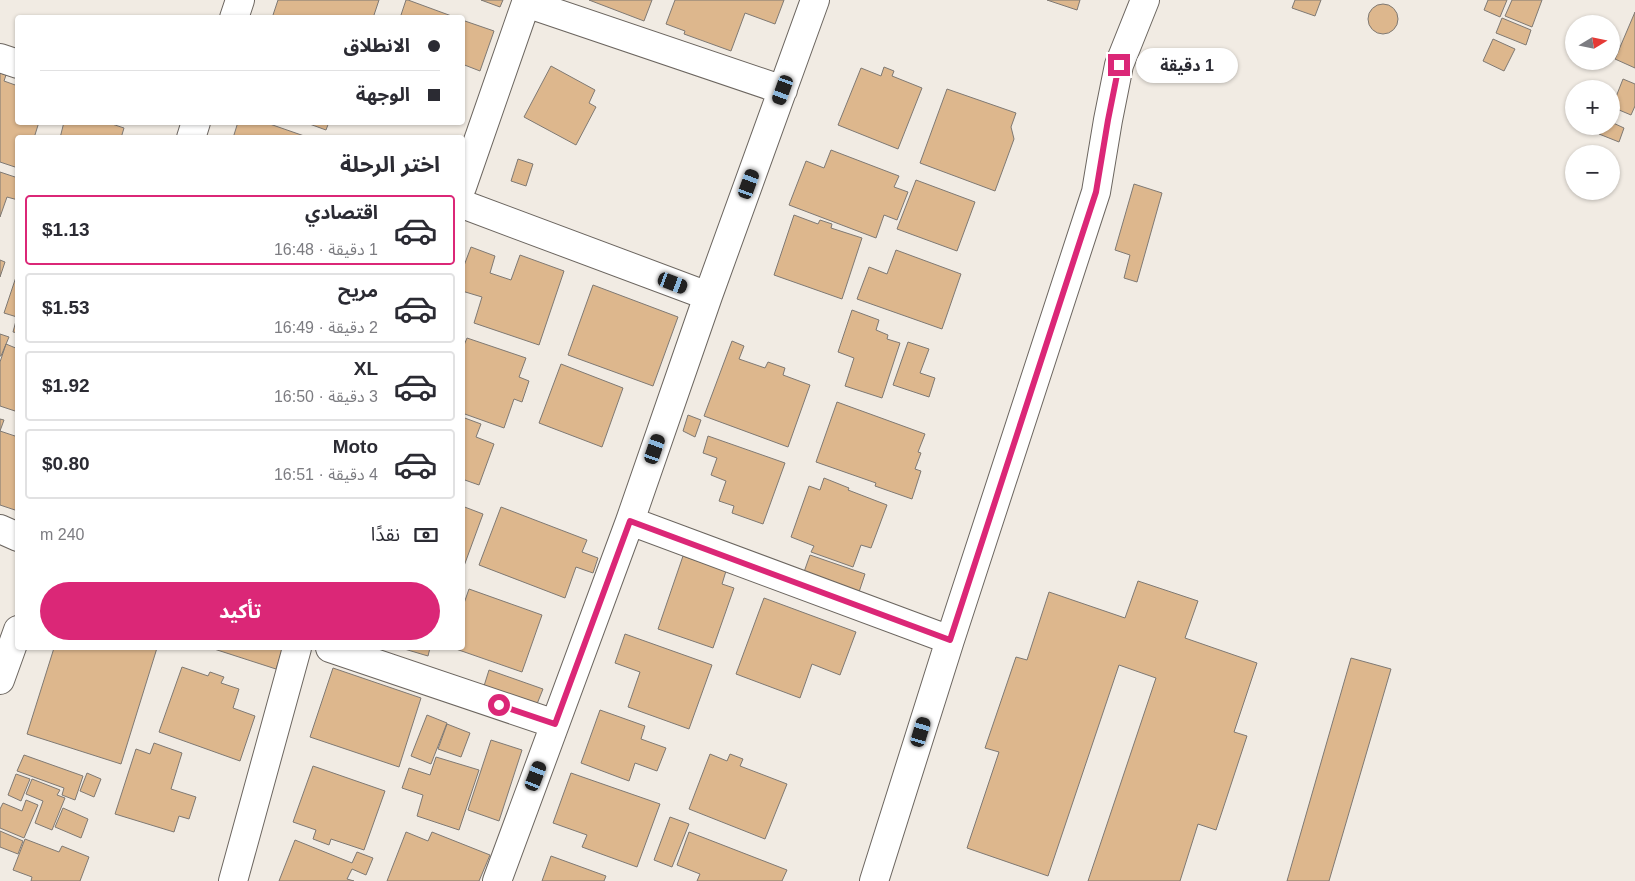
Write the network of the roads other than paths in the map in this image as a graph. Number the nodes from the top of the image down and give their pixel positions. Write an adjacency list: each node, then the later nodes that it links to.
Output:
1 (240, 0): 5 (street)
2 (815, 0): 8 (street)
3 (1145, 0): 16 (street)
4 (527, 1): 8 (street); 9 (street)
5 (235, 15)
6 (0, 58): 7 (street)
7 (15, 63)
8 (783, 90): 11 (street)
9 (465, 178)
10 (465, 205): 11 (street)
11 (708, 296): 12 (street)
12 (630, 521): 16 (street); 20 (street)
13 (0, 529): 14 (street)
14 (15, 536)
15 (15, 638): 19 (street)
16 (950, 640): 23 (street)
17 (296, 650): 21 (street)
18 (336, 650): 20 (street)
19 (0, 680)
20 (555, 724): 22 (street)
21 (233, 881)
22 (497, 881)
23 (874, 881)

